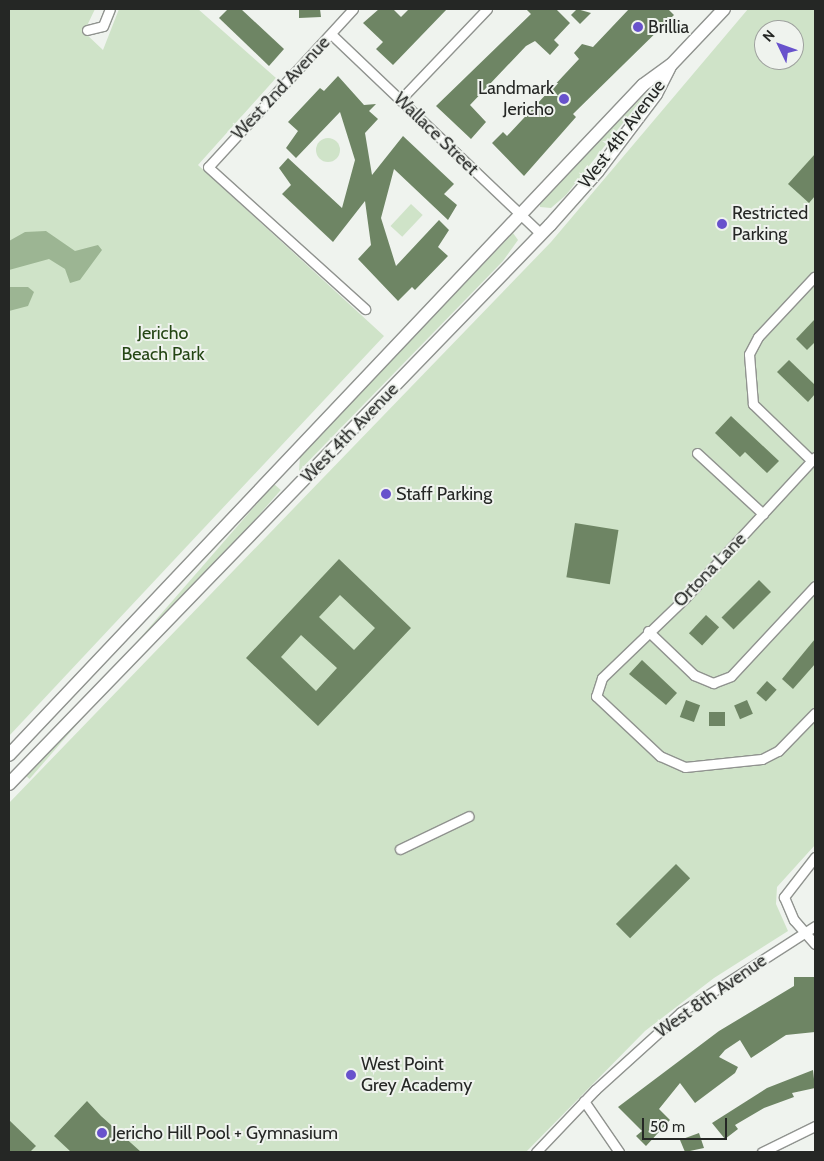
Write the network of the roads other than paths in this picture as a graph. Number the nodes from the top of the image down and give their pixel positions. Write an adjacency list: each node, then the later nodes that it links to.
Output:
1 (110, 9): 5 (street)
2 (353, 9): 6 (street, West 2nd Avenue)
3 (487, 9): 8 (street)
4 (724, 9): 7 (main road, West 4th Avenue)
5 (87, 30)
6 (331, 34): 8 (street, Wallace Street); 12 (street, West 2nd Avenue)
7 (671, 65): 9 (main road, West 4th Avenue); 10 (main road, West 4th Avenue)
8 (400, 100): 9 (street, Wallace Street)
9 (521, 214): 10 (street, Wallace Street); 19 (main road, West 4th Avenue)
10 (541, 234): 20 (main road, West 4th Avenue)
11 (815, 276): 14 (street)
12 (366, 308)
13 (697, 453): 15 (street)
14 (813, 459): 15 (street, Ortona Lane)
15 (763, 514): 17 (street, Ortona Lane)
16 (815, 586): 17 (street)
17 (648, 631): 18 (street, Ortona Lane)
18 (815, 713)
19 (9, 755)
20 (9, 784)
21 (469, 816): 22 (street)
22 (400, 849)
23 (815, 857): 25 (street)
24 (815, 926): 25 (street, West 8th Avenue)
25 (804, 933): 26 (street); 27 (street, West 8th Avenue)
26 (815, 944)
27 (584, 1101): 29 (street, West 8th Avenue); 30 (street)
28 (815, 1126): 31 (street)
29 (536, 1152)
30 (619, 1152)
31 (762, 1152)

